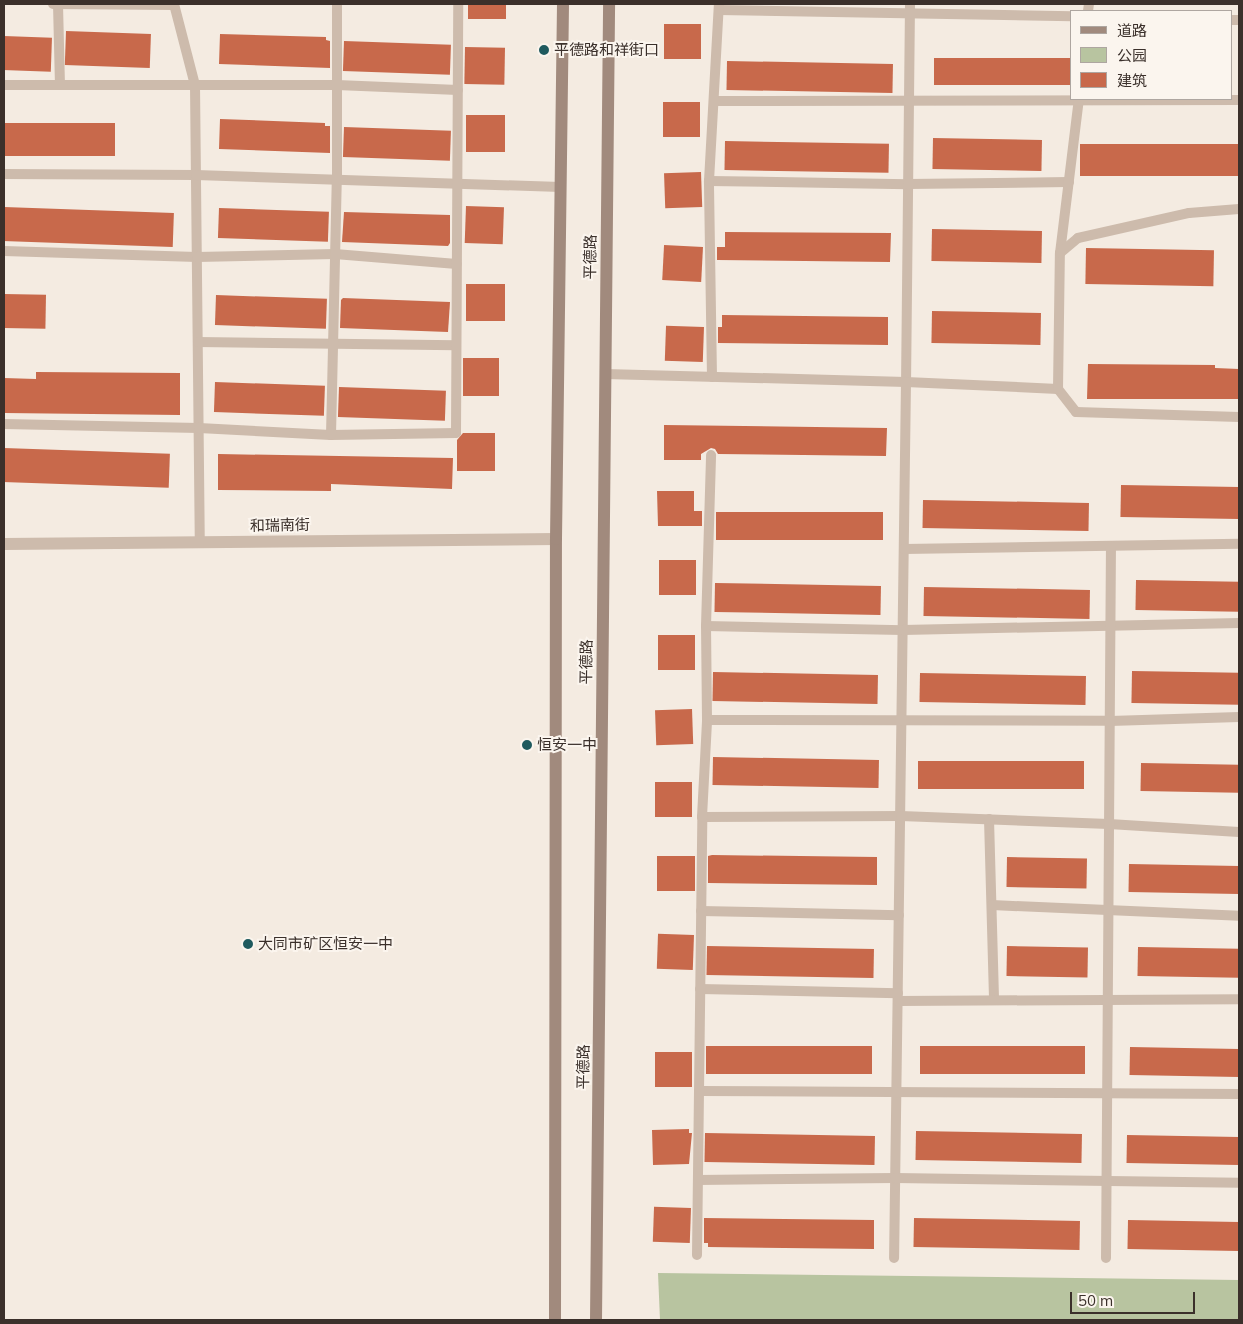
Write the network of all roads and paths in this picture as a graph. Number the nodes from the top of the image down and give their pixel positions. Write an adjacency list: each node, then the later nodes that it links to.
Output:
1 (53, 4): 2 (lane)
2 (58, 4): 3 (lane); 13 (lane)
3 (174, 4): 14 (lane)
4 (337, 4): 5 (lane); 15 (lane)
5 (341, 4)
6 (458, 4): 16 (lane)
7 (563, 4): 28 (main road, 平德路)
8 (609, 4): 38 (main road, 平德路)
9 (719, 7): 10 (lane); 19 (lane)
10 (910, 8): 11 (lane); 20 (lane)
11 (1070, 16)
12 (4, 85): 13 (lane)
13 (60, 85): 14 (lane)
14 (195, 85): 15 (lane); 22 (lane)
15 (337, 85): 16 (lane); 23 (lane)
16 (458, 90): 26 (lane)
17 (1078, 100): 18 (lane); 20 (lane); 25 (lane)
18 (1239, 100)
19 (714, 101): 20 (lane); 24 (lane)
20 (909, 101): 27 (lane)
21 (4, 174): 22 (lane)
22 (196, 175): 23 (lane); 33 (lane)
23 (337, 180): 26 (lane); 32 (lane)
24 (709, 182): 27 (lane); 39 (lane)
25 (1069, 182): 27 (lane); 31 (lane)
26 (458, 184): 28 (lane); 34 (lane)
27 (908, 184): 40 (lane)
28 (561, 188): 47 (main road, 平德路)
29 (1239, 208): 31 (lane)
30 (4, 251): 33 (lane)
31 (1060, 253): 41 (lane)
32 (335, 254): 33 (lane); 34 (lane); 36 (lane)
33 (197, 257): 35 (lane)
34 (457, 264): 37 (lane)
35 (198, 342): 36 (lane); 44 (lane)
36 (333, 342): 37 (lane); 45 (lane)
37 (456, 345): 45 (lane)
38 (605, 374): 39 (lane); 88 (main road, 平德路)
39 (712, 377): 40 (lane)
40 (906, 382): 41 (lane); 52 (lane)
41 (1058, 389): 42 (lane)
42 (1239, 417)
43 (4, 424): 44 (lane)
44 (199, 428): 45 (lane); 48 (lane)
45 (330, 435)
46 (712, 456): 54 (lane)
47 (556, 539): 48 (street, 和瑞南街); 87 (main road, 平德路)
48 (200, 542): 49 (street, 和瑞南街)
49 (4, 544)
50 (1239, 544): 51 (lane)
51 (1111, 546): 52 (lane); 55 (lane)
52 (904, 549): 56 (lane)
53 (1239, 623): 55 (lane)
54 (706, 626): 56 (lane); 58 (lane)
55 (1111, 626): 56 (lane); 60 (lane)
56 (903, 630): 59 (lane)
57 (1239, 717): 60 (lane)
58 (707, 720): 59 (lane); 62 (lane)
59 (902, 720): 60 (lane); 61 (lane)
60 (1110, 720): 64 (lane)
61 (901, 816): 62 (lane); 63 (lane); 69 (lane)
62 (702, 817): 67 (lane)
63 (990, 819): 64 (lane); 66 (lane)
64 (1109, 824): 65 (lane); 68 (lane)
65 (1239, 832)
66 (992, 905): 68 (lane); 74 (lane)
67 (701, 911): 69 (lane); 71 (lane)
68 (1108, 912): 70 (lane); 75 (lane)
69 (899, 915): 72 (lane)
70 (1239, 916)
71 (700, 989): 72 (lane); 76 (lane)
72 (898, 997): 74 (lane); 77 (lane)
73 (1239, 999): 75 (lane)
74 (994, 1000): 75 (lane)
75 (1108, 1000): 78 (lane)
76 (699, 1091): 77 (lane); 81 (lane)
77 (896, 1092): 78 (lane); 80 (lane)
78 (1107, 1093): 79 (lane); 82 (lane)
79 (1239, 1094)
80 (895, 1178): 81 (lane); 82 (lane); 85 (lane)
81 (698, 1180): 84 (lane)
82 (1106, 1181): 83 (lane); 86 (lane)
83 (1239, 1183)
84 (697, 1255)
85 (894, 1258)
86 (1106, 1258)
87 (555, 1320)
88 (596, 1320)

